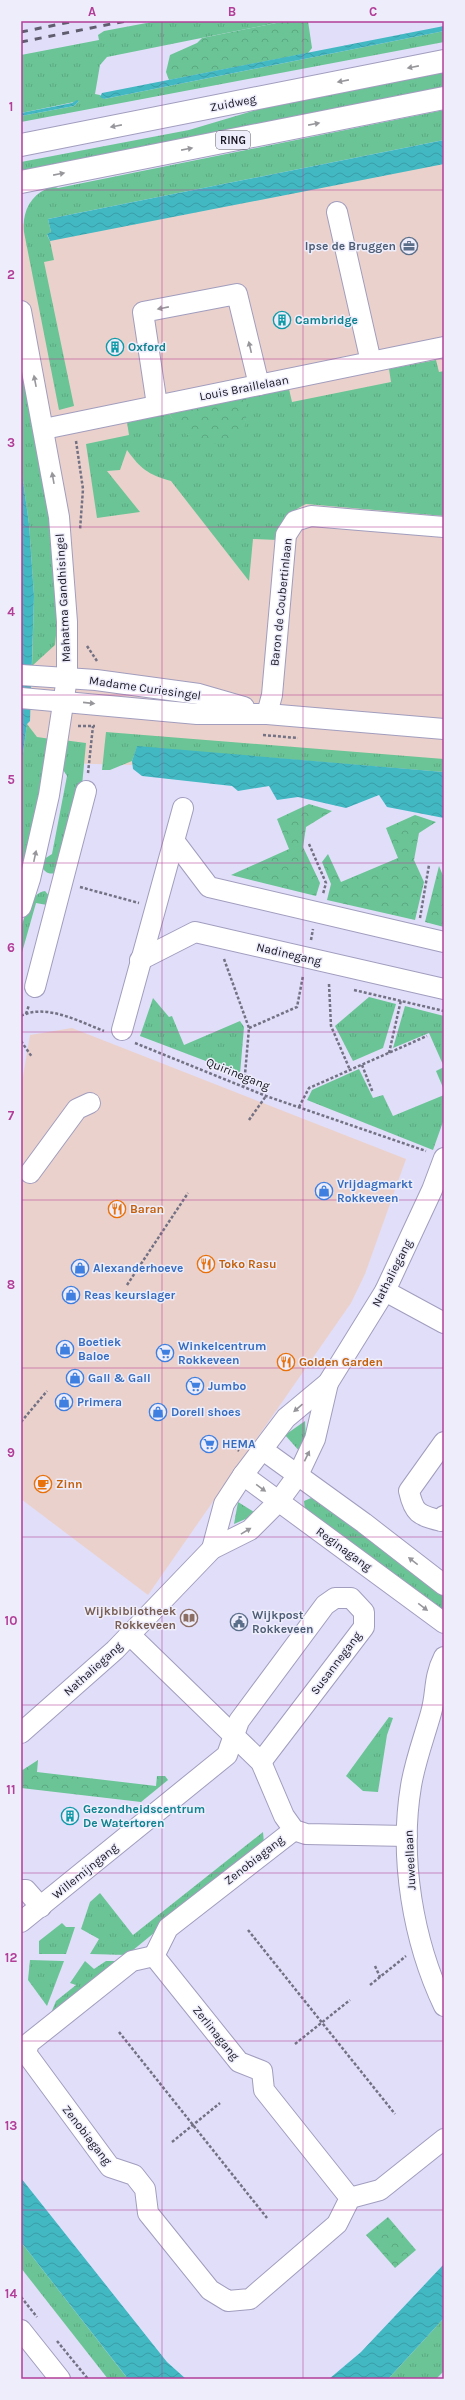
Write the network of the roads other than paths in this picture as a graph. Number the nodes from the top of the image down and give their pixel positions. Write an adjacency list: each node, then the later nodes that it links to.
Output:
1 (444, 61): 3 (main road, Zuidweg, one-way to 3)
2 (444, 98): 4 (main road, RING, one-way to 2)
3 (21, 145)
4 (21, 182)
5 (337, 212): 8 (street)
6 (21, 311): 11 (street, Mahatma Gandhisingel, one-way to 6)
7 (444, 347): 8 (street, Louis Braillelaan)
8 (371, 362): 9 (street, Louis Braillelaan)
9 (259, 385): 10 (street, Louis Braillelaan); 10 (street, one-way to 10)
10 (157, 405): 11 (street, Louis Braillelaan)
11 (44, 429): 14 (street, Mahatma Gandhisingel, one-way to 11)
12 (444, 527): 17 (street, Baron de Coubertinlaan)
13 (28, 676): 14 (street, Madame Curiesingel)
14 (67, 678): 16 (street, Mahatma Gandhisingel); 17 (street, Madame Curiesingel)
15 (28, 698): 16 (street, Madame Curiesingel)
16 (63, 700): 17 (street, Madame Curiesingel, one-way to 17); 22 (street, Mahatma Gandhisingel, one-way to 16)
17 (267, 714): 18 (street, Madame Curiesingel)
18 (444, 729)
19 (86, 791): 23 (street)
20 (183, 808): 21 (street)
21 (175, 842): 25 (street); 26 (street)
22 (30, 879): 23 (street); 24 (street, Mahatma Gandhisingel)
23 (62, 882): 27 (street)
24 (21, 907)
25 (444, 942)
26 (140, 960): 28 (street, Nadinegang); 29 (street)
27 (35, 987)
28 (444, 989)
29 (118, 1033)
30 (90, 1103): 32 (street)
31 (437, 1155): 33 (street, Nathaliegang)
32 (30, 1173)
33 (386, 1291): 34 (street); 35 (street, Nathaliegang)
34 (444, 1323)
35 (328, 1383): 37 (street, Nathaliegang, one-way to 37); 39 (street, Nathaliegang, one-way to 35)
36 (444, 1442): 41 (street)
37 (263, 1450): 38 (street, Nathaliegang); 39 (street)
38 (244, 1475): 40 (street, Reginagang, one-way to 40); 42 (street, Nathaliegang)
39 (298, 1475): 40 (street, Nathaliegang); 43 (street, one-way to 39)
40 (279, 1501): 42 (street, Nathaliegang, one-way to 40); 44 (street, Reginagang, one-way to 44)
41 (444, 1516)
42 (212, 1549): 45 (street, Nathaliegang)
43 (444, 1585)
44 (444, 1623)
45 (130, 1635): 48 (street, Nathaliegang); 49 (street)
46 (444, 1658): 47 (street, Juweellaan)
47 (438, 1704): 52 (street, Juweellaan)
48 (21, 1733)
49 (234, 1738): 50 (street); 50 (street, Susannegang); 54 (street, Willemijngang)
50 (261, 1762): 51 (street)
51 (294, 1830): 52 (street); 56 (street, Zenobiagang)
52 (407, 1836): 57 (street, Juweellaan)
53 (21, 1890): 54 (street)
54 (41, 1906): 55 (street, Willemijngang)
55 (21, 1922)
56 (154, 1956): 59 (street, Zerlinagang); 59 (street, Zenobiagang)
57 (444, 2006)
58 (444, 2139): 59 (street)
59 (350, 2198)
60 (21, 2330): 61 (street)
61 (60, 2379)

